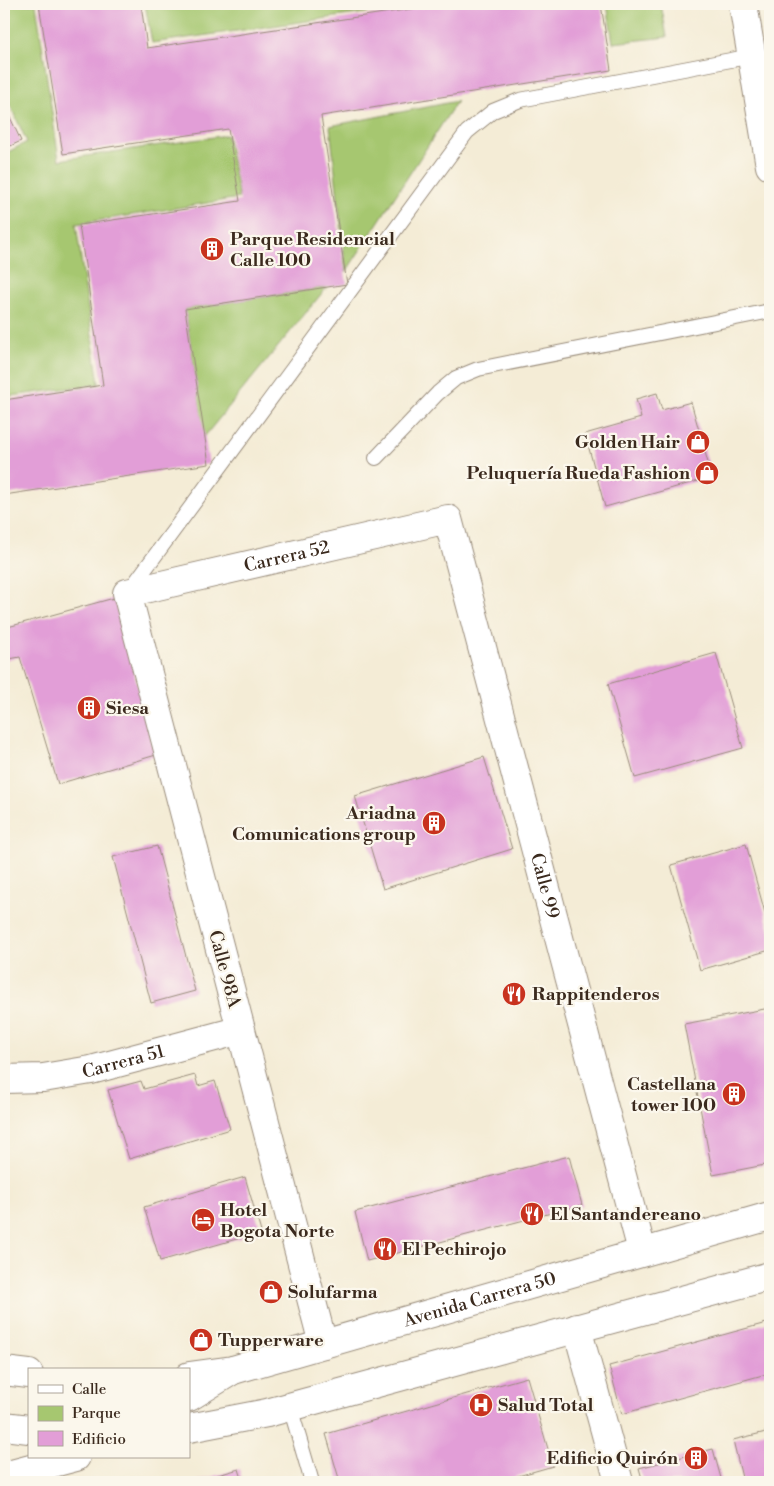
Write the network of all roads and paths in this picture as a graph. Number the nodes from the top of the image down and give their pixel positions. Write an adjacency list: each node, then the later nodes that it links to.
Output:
1 (743, 4): 2 (street)
2 (752, 56): 3 (street); 7 (lane)
3 (770, 166)
4 (770, 311): 5 (lane)
5 (376, 458)
6 (448, 519): 7 (street, Carrera 52); 11 (street, Calle 99)
7 (127, 594): 8 (street, Calle 98A)
8 (241, 1030): 9 (street, Carrera 51); 14 (street, Calle 98A)
9 (4, 1079)
10 (770, 1216): 11 (street, Avenida Carrera 50)
11 (642, 1251): 14 (street, Avenida Carrera 50)
12 (770, 1276): 13 (street)
13 (576, 1328): 20 (street); 27 (street)
14 (323, 1344): 15 (street, Avenida Carrera 50)
15 (233, 1370): 18 (street, Avenida Carrera 50); 19 (street)
16 (4, 1371): 17 (street)
17 (28, 1374)
18 (190, 1376)
19 (190, 1396)
20 (290, 1407): 22 (street); 26 (lane)
21 (4, 1426): 23 (street)
22 (190, 1428)
23 (28, 1429)
24 (72, 1458): 25 (street)
25 (4, 1476)
26 (312, 1482)
27 (619, 1482)

